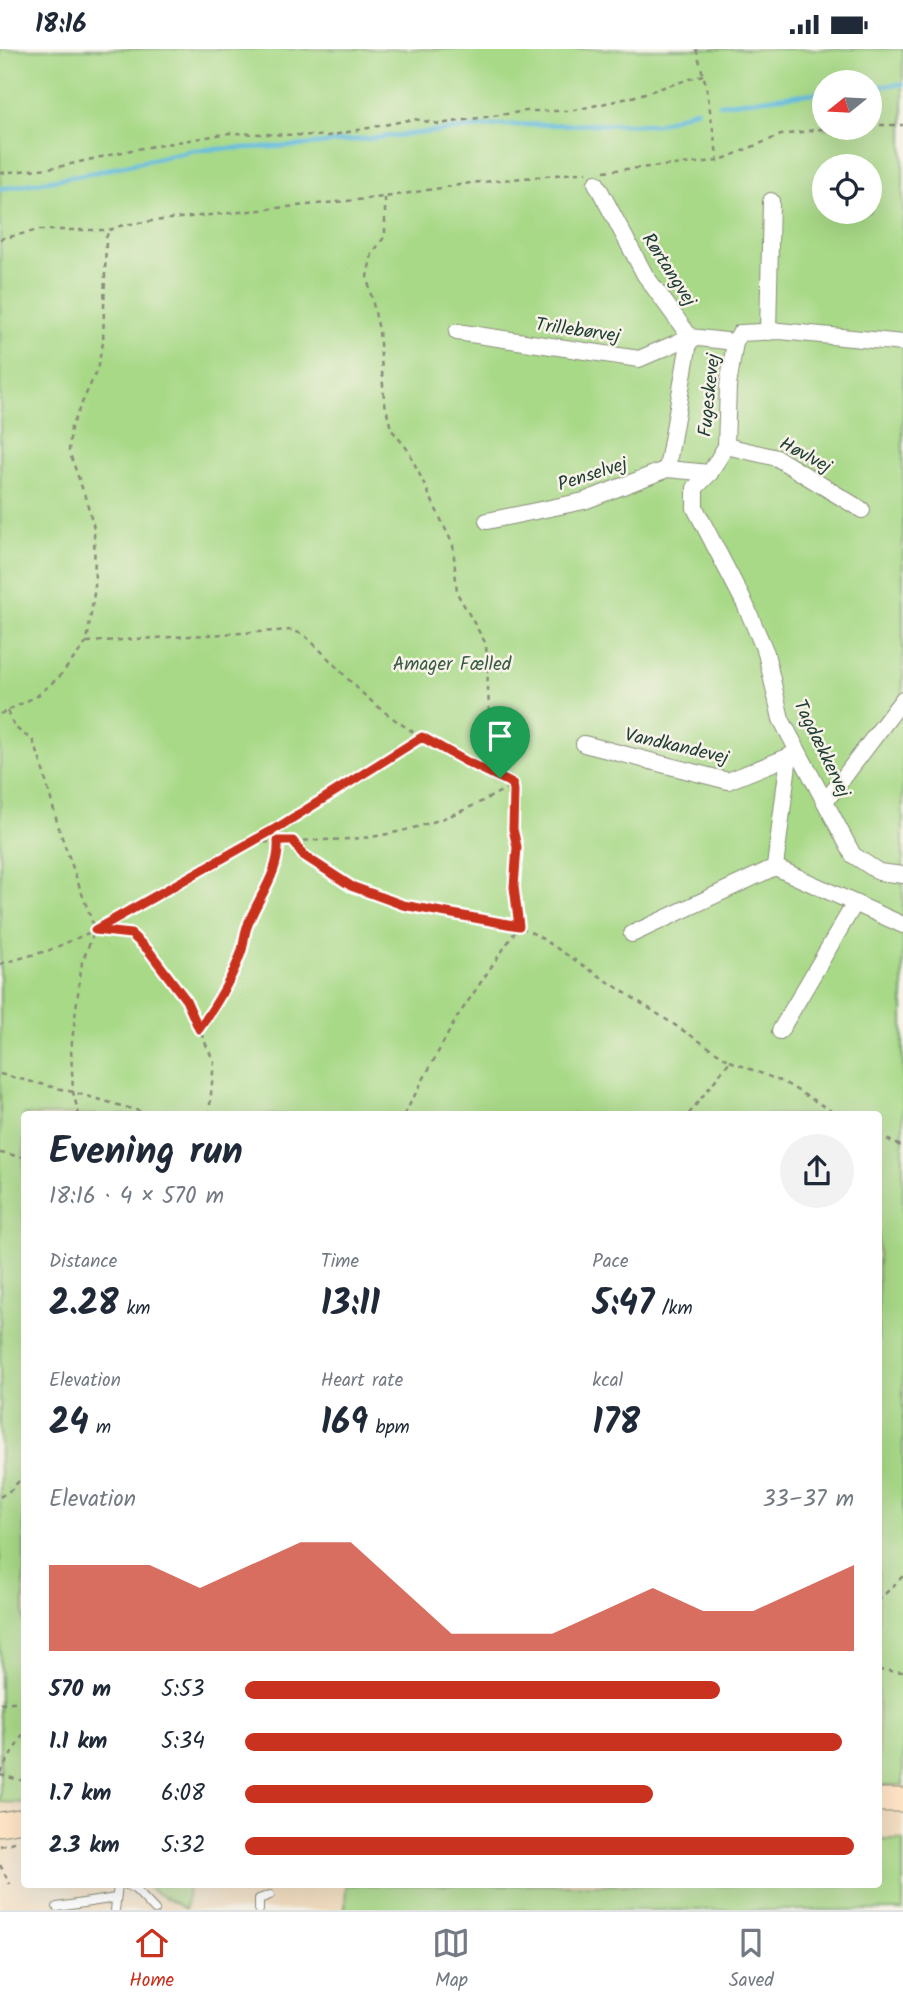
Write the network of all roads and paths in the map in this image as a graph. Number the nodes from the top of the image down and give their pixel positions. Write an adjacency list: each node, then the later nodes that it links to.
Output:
1 (696, 49): 2 (path)
2 (703, 75): 6 (path); 7 (path)
3 (882, 125): 4 (path)
4 (903, 125)
5 (812, 130): 6 (path)
6 (718, 160): 9 (path)
7 (0, 173)
8 (596, 183): 15 (street, Rørtangvej)
9 (385, 197): 11 (path); 31 (path)
10 (771, 201): 14 (street)
11 (109, 230): 12 (path); 24 (path)
12 (0, 239)
13 (457, 332): 15 (street, Trillebørvej)
14 (768, 332): 16 (street, Fugeskevej); 17 (street, Fugeskevej)
15 (690, 337): 16 (street, Rørtangvej); 19 (street)
16 (735, 342): 18 (street, Fugeskevej)
17 (903, 343)
18 (726, 446): 20 (street, Fugeskevej); 21 (street, Høvlvej)
19 (667, 469): 20 (street, Penselvej); 22 (street, Penselvej)
20 (710, 473): 23 (street, Fugeskevej)
21 (862, 510)
22 (487, 521)
23 (745, 604): 30 (street, Tagdækkervej)
24 (87, 642): 26 (path); 28 (path)
25 (903, 699): 33 (street)
26 (7, 711): 27 (path); 43 (path)
27 (0, 714)
28 (422, 737): 31 (path); 34 (path)
29 (584, 744): 30 (street, Vandkandevej)
30 (794, 754): 33 (street, Tagdækkervej); 38 (street)
31 (500, 778): 32 (path)
32 (513, 784): 36 (path); 42 (path)
33 (825, 802): 39 (street, Tagdækkervej)
34 (280, 826): 35 (path); 36 (path); 37 (path)
35 (278, 841): 36 (path); 37 (path); 46 (path)
36 (293, 841): 42 (path)
37 (250, 843): 43 (path)
38 (775, 867): 40 (street); 44 (street)
39 (903, 875)
40 (855, 903): 41 (street); 47 (street)
41 (903, 925)
42 (519, 926): 48 (path); 54 (path)
43 (95, 930): 45 (path); 46 (path); 50 (path)
44 (632, 934)
45 (0, 964)
46 (199, 1029): 53 (path)
47 (780, 1031)
48 (730, 1061): 55 (path); 56 (path)
49 (0, 1074): 50 (path)
50 (73, 1092): 51 (path); 52 (path)
51 (78, 1111)
52 (139, 1111)
53 (209, 1111)
54 (406, 1111)
55 (691, 1111)
56 (831, 1111)
57 (882, 1137): 58 (path)
58 (903, 1147)
59 (0, 1153): 60 (path)
60 (21, 1156)
61 (21, 1478): 62 (path)
62 (0, 1497)
63 (903, 1576): 64 (path)
64 (882, 1597)
65 (882, 1670): 66 (path)
66 (903, 1672)
67 (21, 1701): 68 (path)
68 (0, 1703)
69 (21, 1738): 70 (path)
70 (0, 1774): 71 (path)
71 (21, 1780)
72 (882, 1800): 73 (street)
73 (903, 1800)
74 (21, 1820): 75 (street)
75 (0, 1823)
76 (21, 1840): 77 (path)
77 (0, 1846)
78 (0, 1865): 79 (path)
79 (10, 1884)
80 (118, 1888): 83 (lane)
81 (132, 1888): 86 (lane)
82 (270, 1895): 87 (lane)
83 (116, 1898): 84 (lane); 85 (lane)
84 (57, 1907)
85 (115, 1910)
86 (155, 1910)
87 (259, 1910)

